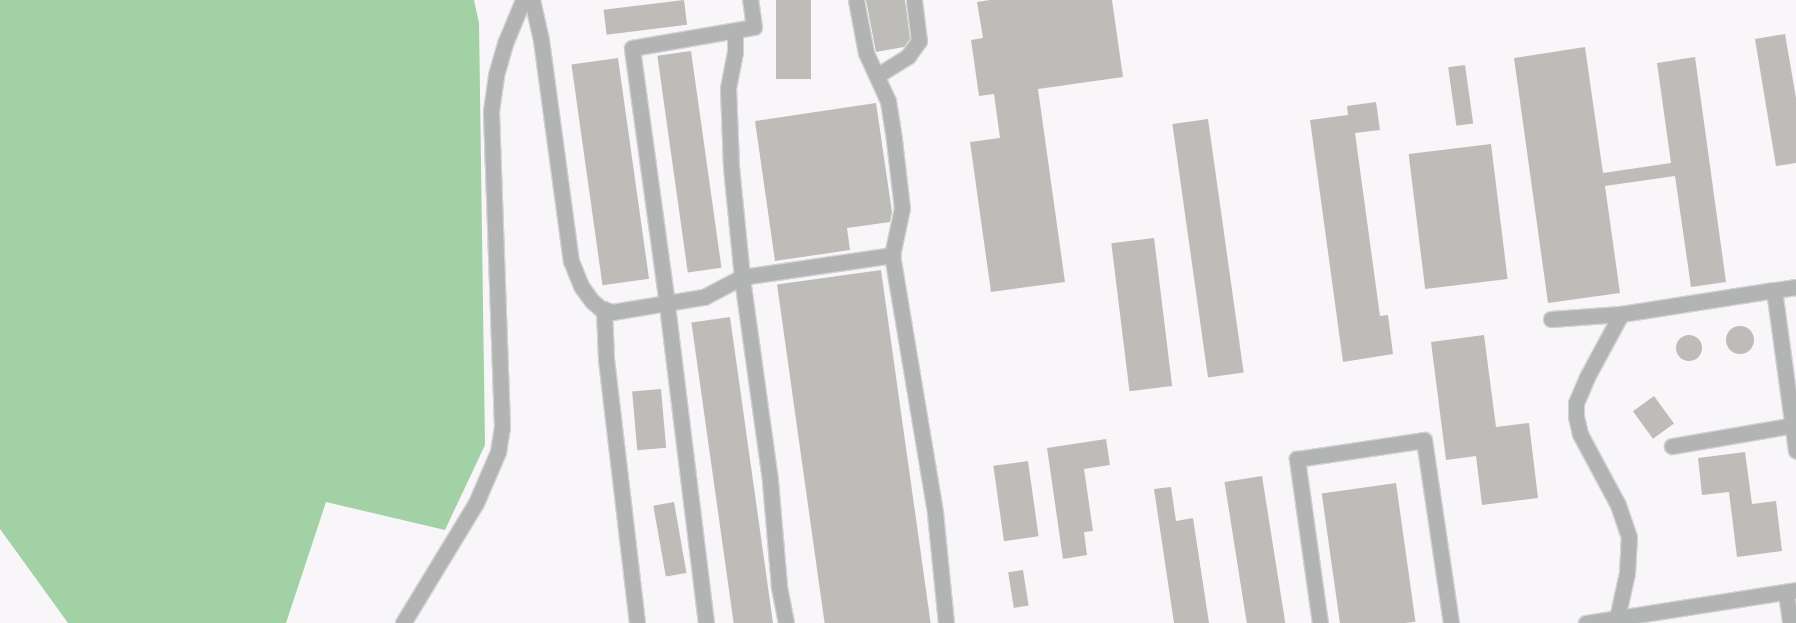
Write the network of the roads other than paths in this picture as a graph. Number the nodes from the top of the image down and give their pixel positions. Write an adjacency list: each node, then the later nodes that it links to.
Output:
1 (523, 0): 21 (lane)
2 (532, 0): 13 (lane)
3 (750, 0): 6 (lane)
4 (856, 0): 7 (lane)
5 (914, 0): 7 (lane)
6 (735, 32): 9 (lane); 12 (lane)
7 (878, 75): 8 (lane)
8 (892, 255): 9 (lane); 25 (lane)
9 (742, 277): 12 (lane); 24 (lane)
10 (1796, 287): 11 (lane)
11 (1774, 290): 14 (lane); 16 (lane)
12 (667, 304): 13 (lane); 23 (lane)
13 (604, 309): 22 (lane)
14 (1621, 314): 15 (lane); 20 (lane)
15 (1551, 320)
16 (1793, 425): 17 (lane); 18 (lane)
17 (1672, 446)
18 (1796, 451)
19 (1791, 591): 20 (lane); 29 (lane)
20 (1617, 618): 28 (lane)
21 (403, 623)
22 (637, 623)
23 (706, 623)
24 (786, 623)
25 (946, 623)
26 (1320, 623): 27 (lane)
27 (1452, 623)
28 (1586, 623)
29 (1790, 623)

